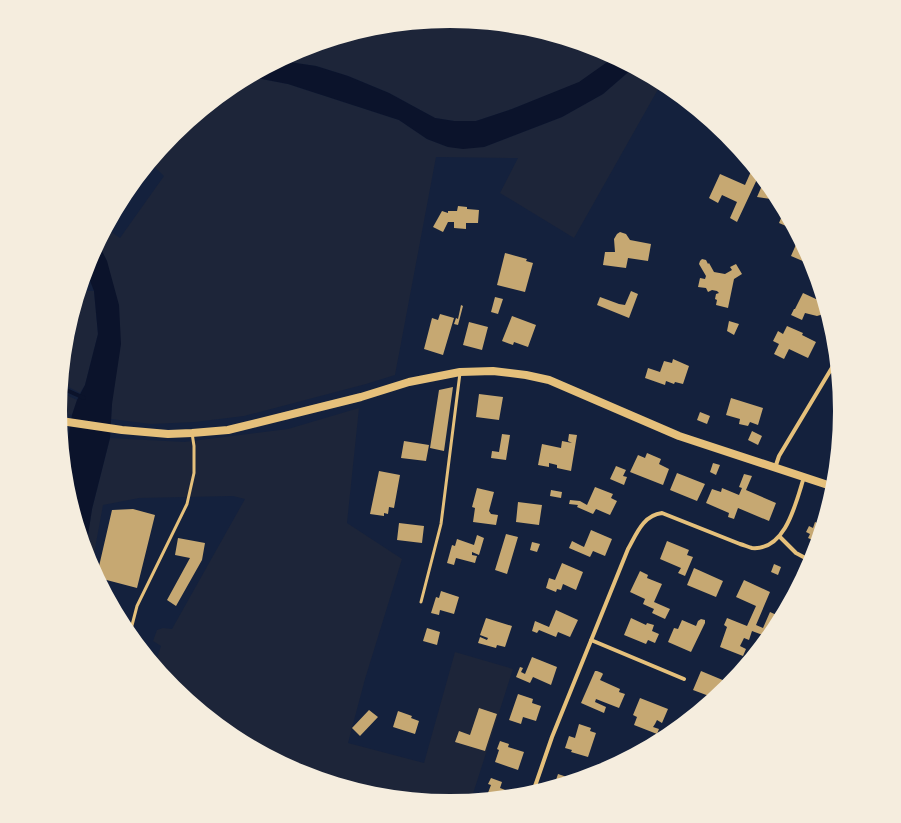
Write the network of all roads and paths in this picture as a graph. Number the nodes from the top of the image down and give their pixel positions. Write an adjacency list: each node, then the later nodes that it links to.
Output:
1 (832, 368): 5 (street)
2 (460, 372): 4 (main road); 5 (main road); 10 (lane)
3 (67, 422): 4 (main road)
4 (192, 434): 11 (lane)
5 (775, 468): 6 (main road)
6 (804, 477): 7 (main road); 8 (street)
7 (827, 485)
8 (780, 537): 9 (street); 12 (street)
9 (805, 558)
10 (421, 602)
11 (132, 625)
12 (591, 640): 13 (street); 14 (street)
13 (684, 679)
14 (535, 786)

